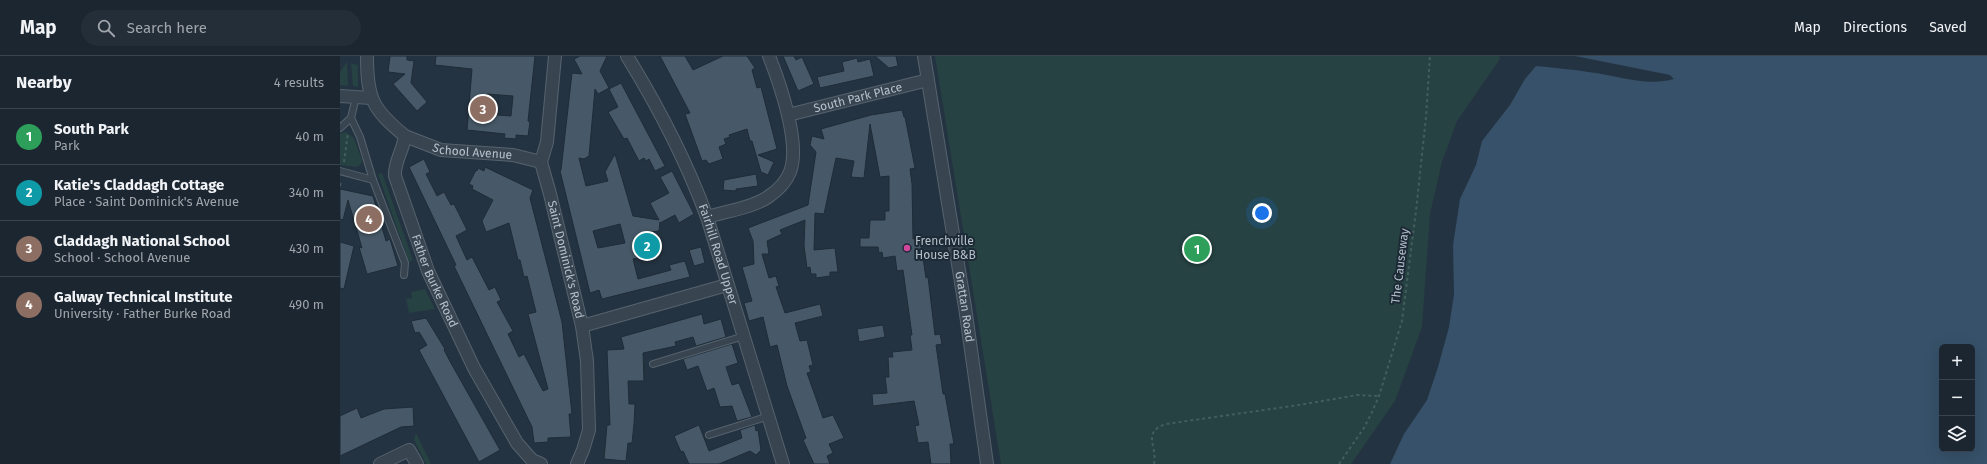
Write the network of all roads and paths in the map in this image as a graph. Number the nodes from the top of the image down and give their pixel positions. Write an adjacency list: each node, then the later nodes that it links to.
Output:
1 (367, 56): 10 (street)
2 (555, 56): 15 (street)
3 (627, 56): 19 (street, Fairhill Road Upper)
4 (769, 56): 11 (street)
5 (924, 56): 7 (street, Grattan Road)
6 (1430, 56): 25 (path, The Causeway)
7 (928, 80): 11 (street, South Park Place); 33 (street, Grattan Road)
8 (340, 96): 9 (street)
9 (356, 97): 10 (street); 12 (lane)
10 (371, 98): 14 (street)
11 (788, 115): 19 (street)
12 (351, 118): 13 (lane); 16 (path); 17 (lane)
13 (340, 128)
14 (405, 136): 15 (street, School Avenue); 28 (street, Father Burke Road)
15 (541, 162): 22 (street, Saint Dominick's Road)
16 (341, 171): 17 (lane); 18 (path)
17 (373, 180): 20 (lane)
18 (340, 186)
19 (707, 217): 21 (street, Fairhill Road Upper)
20 (404, 275)
21 (727, 285): 22 (street); 23 (street, Fairhill Road Upper)
22 (582, 326): 32 (street, Saint Dominick's Road)
23 (744, 336): 24 (lane); 26 (street, Fairhill Road Upper)
24 (653, 364)
25 (1379, 396): 34 (path); 35 (path, The Causeway)
26 (768, 416): 27 (lane); 29 (street, Fairhill Road Upper)
27 (709, 435)
28 (536, 463)
29 (779, 463)
30 (380, 464): 31 (street)
31 (416, 464)
32 (577, 464)
33 (987, 464)
34 (1154, 464)
35 (1339, 464)

